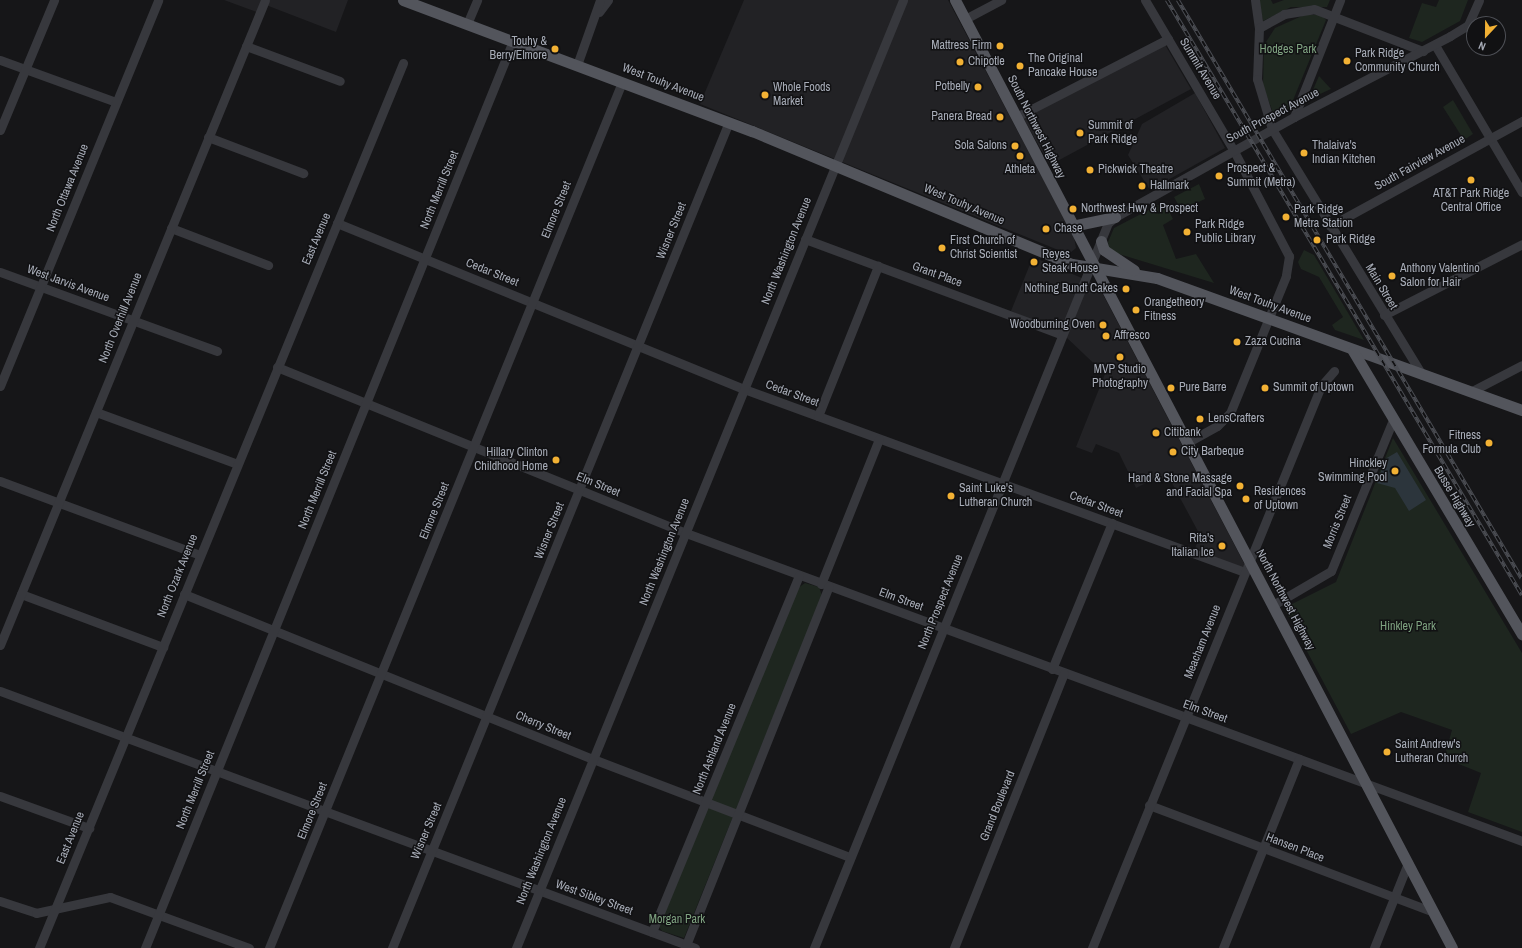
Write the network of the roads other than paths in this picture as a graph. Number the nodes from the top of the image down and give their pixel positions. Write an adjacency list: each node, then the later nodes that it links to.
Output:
1 (54, 0): 28 (street)
2 (158, 0): 31 (street, North Ottawa Avenue)
3 (264, 0): 23 (street, North Overhill Avenue)
4 (403, 0): 18 (main road, West Touhy Avenue)
5 (477, 0): 18 (street)
6 (600, 0): 15 (street)
7 (608, 0): 15 (street)
8 (903, 0): 41 (street, North Washington Avenue)
9 (955, 0): 17 (main road, South Northwest Highway)
10 (1001, 0): 17 (street)
11 (1145, 0): 20 (street, Summit Avenue)
12 (1255, 0): 19 (street, Main Street)
13 (1340, 0): 16 (street)
14 (1479, 0): 22 (street, South Prospect Avenue)
15 (597, 15): 27 (street)
16 (1334, 16): 19 (street); 24 (street); 33 (street)
17 (965, 19): 32 (main road, South Northwest Highway)
18 (467, 24): 21 (main road, West Touhy Avenue)
19 (1259, 28): 36 (street, Main Street)
20 (1168, 39): 32 (street); 40 (street, Summit Avenue)
21 (514, 41): 27 (main road, West Touhy Avenue); 52 (street, North Merrill Street)
22 (1435, 45): 24 (street, South Prospect Avenue); 39 (street)
23 (246, 46): 29 (street); 38 (street, North Overhill Avenue)
24 (1423, 51): 33 (street, South Prospect Avenue)
25 (0, 60): 28 (street)
26 (403, 63): 45 (street, East Avenue)
27 (576, 65): 30 (main road, West Touhy Avenue)
28 (25, 69): 31 (street); 37 (street)
29 (340, 82)
30 (622, 82): 35 (main road, West Touhy Avenue); 59 (street, Elmore Street)
31 (116, 102): 58 (street, North Ottawa Avenue)
32 (1016, 117): 46 (main road, South Northwest Highway)
33 (1294, 117): 36 (street, South Prospect Avenue)
34 (1522, 121): 39 (street, South Fairview Avenue)
35 (729, 122): 41 (main road, West Touhy Avenue); 64 (street, Wisner Street)
36 (1272, 129): 40 (street, South Prospect Avenue); 47 (street, Main Street)
37 (0, 130)
38 (208, 137): 42 (street); 48 (street, North Overhill Avenue)
39 (1490, 139): 43 (street); 47 (street, South Fairview Avenue)
40 (1234, 151): 44 (street, South Prospect Avenue); 61 (street, Summit Avenue)
41 (836, 164): 49 (street, North Washington Avenue); 55 (main road, West Touhy Avenue)
42 (303, 173)
43 (1522, 192)
44 (1114, 216): 46 (main road); 50 (street)
45 (336, 223): 52 (street, Cedar Street); 68 (street, East Avenue)
46 (1072, 226): 55 (main road, South Northwest Highway)
47 (1330, 226): 60 (street, Main Street)
48 (171, 228): 53 (street); 62 (street, North Overhill Avenue)
49 (805, 239): 54 (street, Grant Place); 72 (street, North Washington Avenue)
50 (1101, 241): 55 (street); 57 (main road)
51 (1522, 244): 60 (street)
52 (425, 259): 59 (street, Cedar Street); 74 (street, North Merrill Street)
53 (268, 265)
54 (878, 266): 63 (street, Grant Place); 77 (street)
55 (1093, 266): 57 (main road, West Touhy Avenue); 63 (street, North Prospect Avenue); 81 (main road, North Northwest Highway)
56 (0, 272): 58 (street, West Jarvis Avenue)
57 (1140, 274): 61 (main road, West Touhy Avenue)
58 (41, 286): 62 (street, West Jarvis Avenue); 71 (street, North Ottawa Avenue)
59 (532, 303): 64 (street, Cedar Street); 82 (street, Elmore Street)
60 (1384, 315): 70 (street, Main Street)
61 (1269, 319): 65 (main road, West Touhy Avenue); 81 (street, Summit Avenue)
62 (133, 320): 66 (street, West Jarvis Avenue); 76 (street, North Overhill Avenue)
63 (1061, 334): 85 (street, North Prospect Avenue)
64 (638, 346): 72 (street, Cedar Street); 86 (street, Wisner Street)
65 (1353, 350): 70 (main road, West Touhy Avenue); 78 (main road, Busse Highway)
66 (217, 351)
67 (1522, 365): 73 (street)
68 (277, 367): 74 (street, Elm Street); 79 (street, East Avenue)
69 (1334, 371): 91 (street, Meacham Avenue)
70 (1422, 375): 73 (main road, West Touhy Avenue)
71 (0, 386)
72 (744, 389): 77 (street, Cedar Street); 89 (street, North Washington Avenue)
73 (1472, 391): 75 (main road, West Touhy Avenue)
74 (366, 403): 82 (street, Elm Street); 99 (street, North Merrill Street)
75 (1522, 410)
76 (96, 412): 83 (street); 87 (street, North Overhill Avenue)
77 (818, 416): 80 (street, Cedar Street)
78 (1393, 420): 97 (street, Morris Street); 100 (main road, Busse Highway)
79 (253, 424): 83 (street, North Ozark Avenue)
80 (880, 439): 85 (street, Cedar Street); 94 (street)
81 (1186, 443): 91 (main road, North Northwest Highway)
82 (474, 447): 86 (street, Elm Street); 105 (street, Elmore Street)
83 (237, 464): 90 (street, North Ozark Avenue)
84 (0, 481): 87 (street)
85 (1002, 483): 88 (street, Cedar Street); 98 (street, North Prospect Avenue)
86 (580, 490): 89 (street, Elm Street); 107 (street, Wisner Street)
87 (58, 503): 90 (street); 95 (street, North Overhill Avenue)
88 (1112, 524): 92 (street, Cedar Street); 103 (street)
89 (686, 533): 93 (street, Elm Street); 110 (street, North Washington Avenue)
90 (200, 555): 96 (street, North Ozark Avenue)
91 (1249, 560): 92 (street, Meacham Avenue); 97 (main road, North Northwest Highway)
92 (1245, 572): 108 (street, Meacham Avenue)
93 (799, 576): 94 (street, Elm Street); 115 (street, North Ashland Avenue)
94 (825, 585): 98 (street, Elm Street); 118 (street)
95 (21, 594): 101 (street, North Overhill Avenue); 102 (street)
96 (184, 594): 99 (street, Cherry Street); 102 (street, North Ozark Avenue)
97 (1273, 605): 113 (main road, North Northwest Highway)
98 (944, 629): 103 (street, Elm Street); 123 (street, North Prospect Avenue)
99 (273, 631): 105 (street, Cherry Street); 112 (street, North Merrill Street)
100 (1522, 635)
101 (0, 645)
102 (163, 647): 109 (street, North Ozark Avenue)
103 (1052, 669): 104 (street, Elm Street)
104 (1064, 673): 108 (street, Elm Street); 140 (street, Grand Boulevard)
105 (381, 675): 107 (street, Cherry Street); 117 (street, Elmore Street)
106 (0, 691): 109 (street, West Sibley Street)
107 (488, 717): 110 (street, Cherry Street); 122 (street, Wisner Street)
108 (1185, 718): 111 (street, Elm Street); 116 (street, Meacham Avenue)
109 (126, 738): 112 (street, West Sibley Street); 119 (street, East Avenue)
110 (593, 759): 115 (street, Cherry Street); 125 (street, North Washington Avenue)
111 (1298, 759): 113 (street, Elm Street); 121 (street)
112 (217, 772): 117 (street, West Sibley Street); 130 (street, North Merrill Street)
113 (1366, 784): 120 (street, Elm Street); 124 (main road, North Northwest Highway)
114 (0, 796): 119 (street)
115 (706, 802): 118 (street, Cherry Street); 131 (street, North Ashland Avenue)
116 (1149, 805): 121 (street, Hansen Place); 141 (street, Meacham Avenue)
117 (325, 811): 122 (street, West Sibley Street); 136 (street, Elmore Street)
118 (738, 814): 123 (street, Cherry Street); 132 (street)
119 (89, 828): 128 (street, East Avenue)
120 (1522, 841)
121 (1263, 848): 126 (street, Hansen Place); 142 (street)
122 (432, 851): 125 (street, West Sibley Street); 137 (street, Wisner Street)
123 (850, 857): 139 (street, North Prospect Avenue)
124 (1408, 863): 126 (street); 129 (main road, North Northwest Highway)
125 (539, 890): 131 (street, West Sibley Street); 138 (street, North Washington Avenue)
126 (1394, 898): 129 (street, Hansen Place); 143 (street)
127 (0, 901): 128 (street)
128 (54, 911): 130 (street); 133 (street, East Avenue)
129 (1433, 912): 144 (main road, North Northwest Highway)
130 (158, 914): 134 (street, North Merrill Street); 135 (street)
131 (652, 932): 132 (street, West Sibley Street)
132 (691, 946)
133 (39, 948)
134 (145, 948)
135 (249, 948)
136 (270, 948)
137 (392, 948)
138 (516, 948)
139 (814, 948)
140 (954, 948)
141 (1092, 948)
142 (1223, 948)
143 (1374, 948)
144 (1452, 948)

